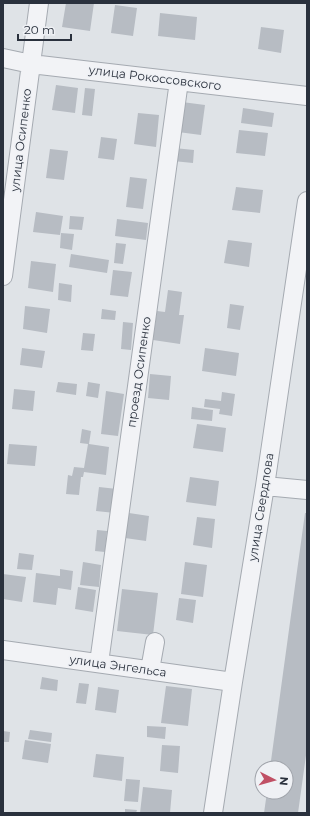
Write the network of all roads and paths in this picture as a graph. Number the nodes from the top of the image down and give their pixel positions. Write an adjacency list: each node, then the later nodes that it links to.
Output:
1 (39, 3): 3 (street, улица Осипенко)
2 (3, 58): 3 (street, улица Рокоссовского)
3 (31, 64): 4 (street, улица Рокоссовского); 7 (street, улица Осипенко)
4 (179, 81): 5 (street, улица Рокоссовского); 12 (street, проезд Осипенко)
5 (307, 96)
6 (307, 201): 8 (street, улица Свердлова)
7 (3, 276)
8 (265, 486): 9 (street); 14 (street, улица Свердлова)
9 (307, 490)
10 (155, 642): 13 (street)
11 (3, 650): 12 (street, улица Энгельса)
12 (99, 663): 13 (street, улица Энгельса)
13 (150, 670): 14 (street, улица Энгельса)
14 (233, 682): 15 (street, улица Свердлова)
15 (213, 813)

